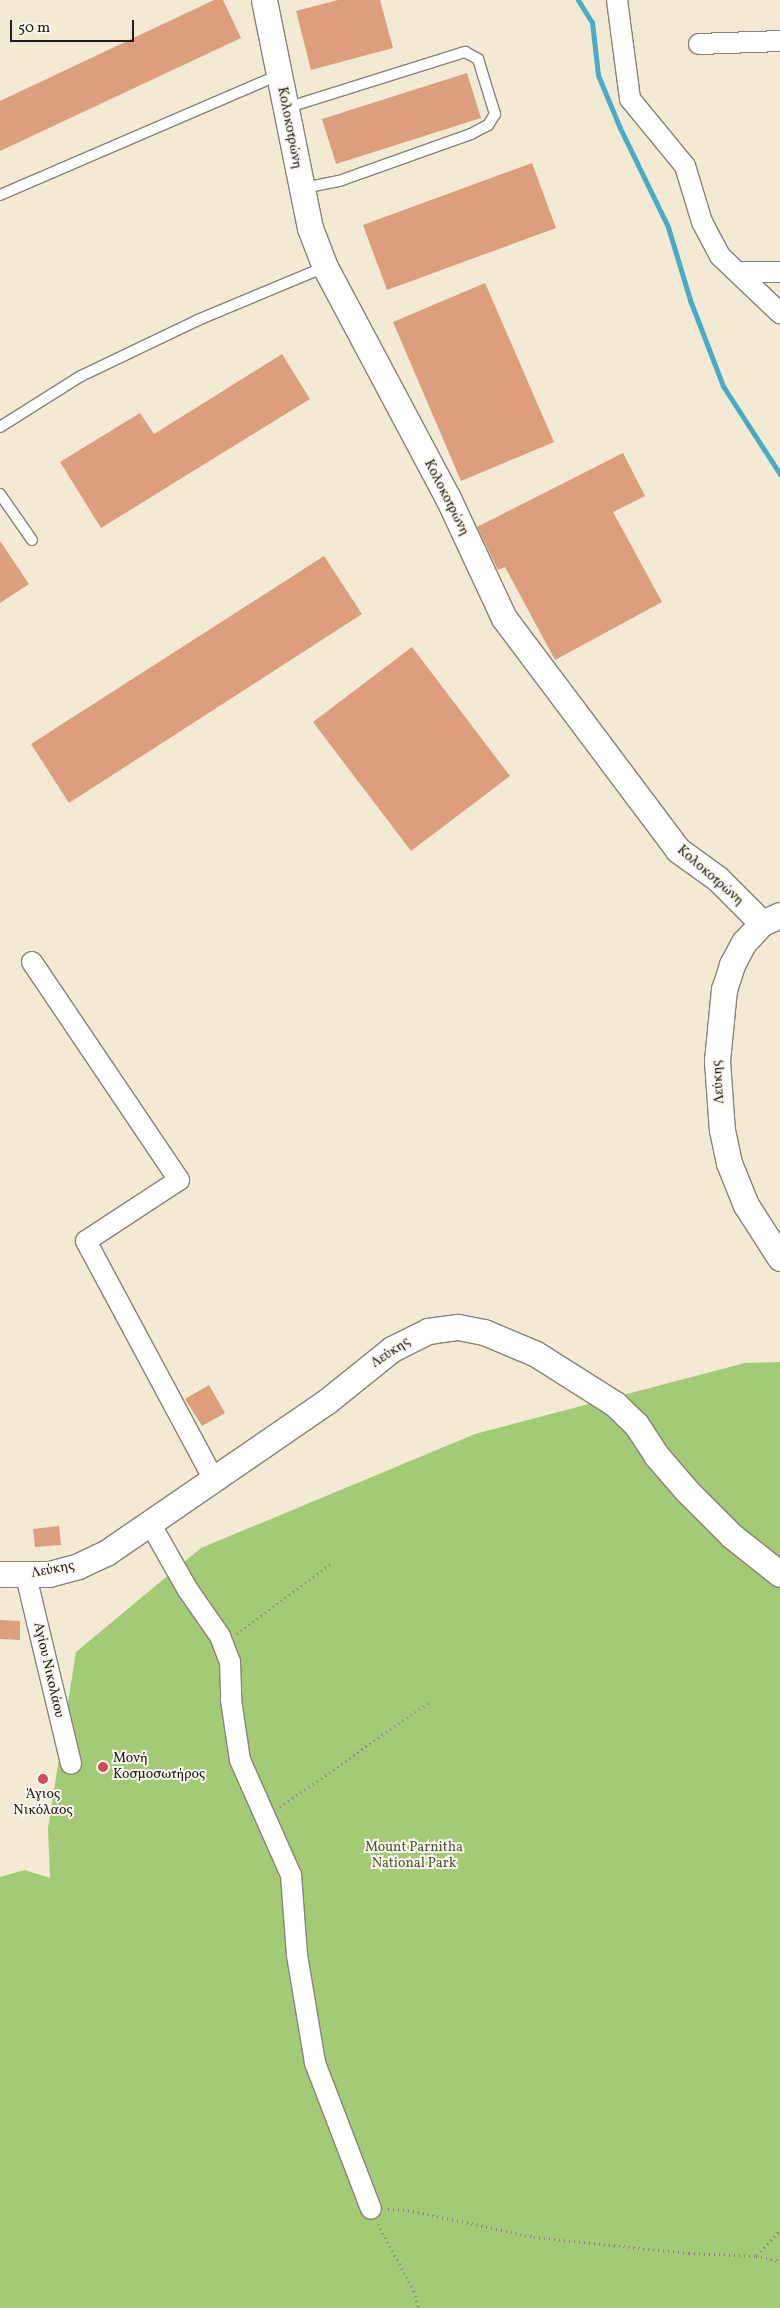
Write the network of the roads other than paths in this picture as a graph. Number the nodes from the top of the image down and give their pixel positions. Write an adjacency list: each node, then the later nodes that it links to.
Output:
1 (264, 0): 5 (street, Κολοκοτρώνη)
2 (617, 0): 10 (street)
3 (780, 41): 4 (street)
4 (699, 44)
5 (278, 75): 6 (street, Κολοκοτρώνη); 8 (lane)
6 (285, 109): 7 (street, Κολοκοτρώνη); 7 (lane)
7 (301, 188): 9 (street, Κολοκοτρώνη)
8 (0, 195)
9 (325, 267): 13 (lane); 16 (street, Κολοκοτρώνη)
10 (738, 272): 11 (street); 12 (street)
11 (780, 272)
12 (780, 314)
13 (0, 427)
14 (0, 494): 15 (lane)
15 (32, 540)
16 (771, 919): 18 (street, Λεύκης)
17 (32, 962): 19 (street)
18 (780, 1258)
19 (214, 1480): 20 (street, Λεύκης); 22 (street, Λεύκης)
20 (151, 1525): 23 (street, Λεύκης); 25 (street)
21 (0, 1574): 23 (street, Λεύκης)
22 (780, 1574)
23 (26, 1576): 24 (street, Αγίου Νικολάου)
24 (71, 1764)
25 (371, 2209)

